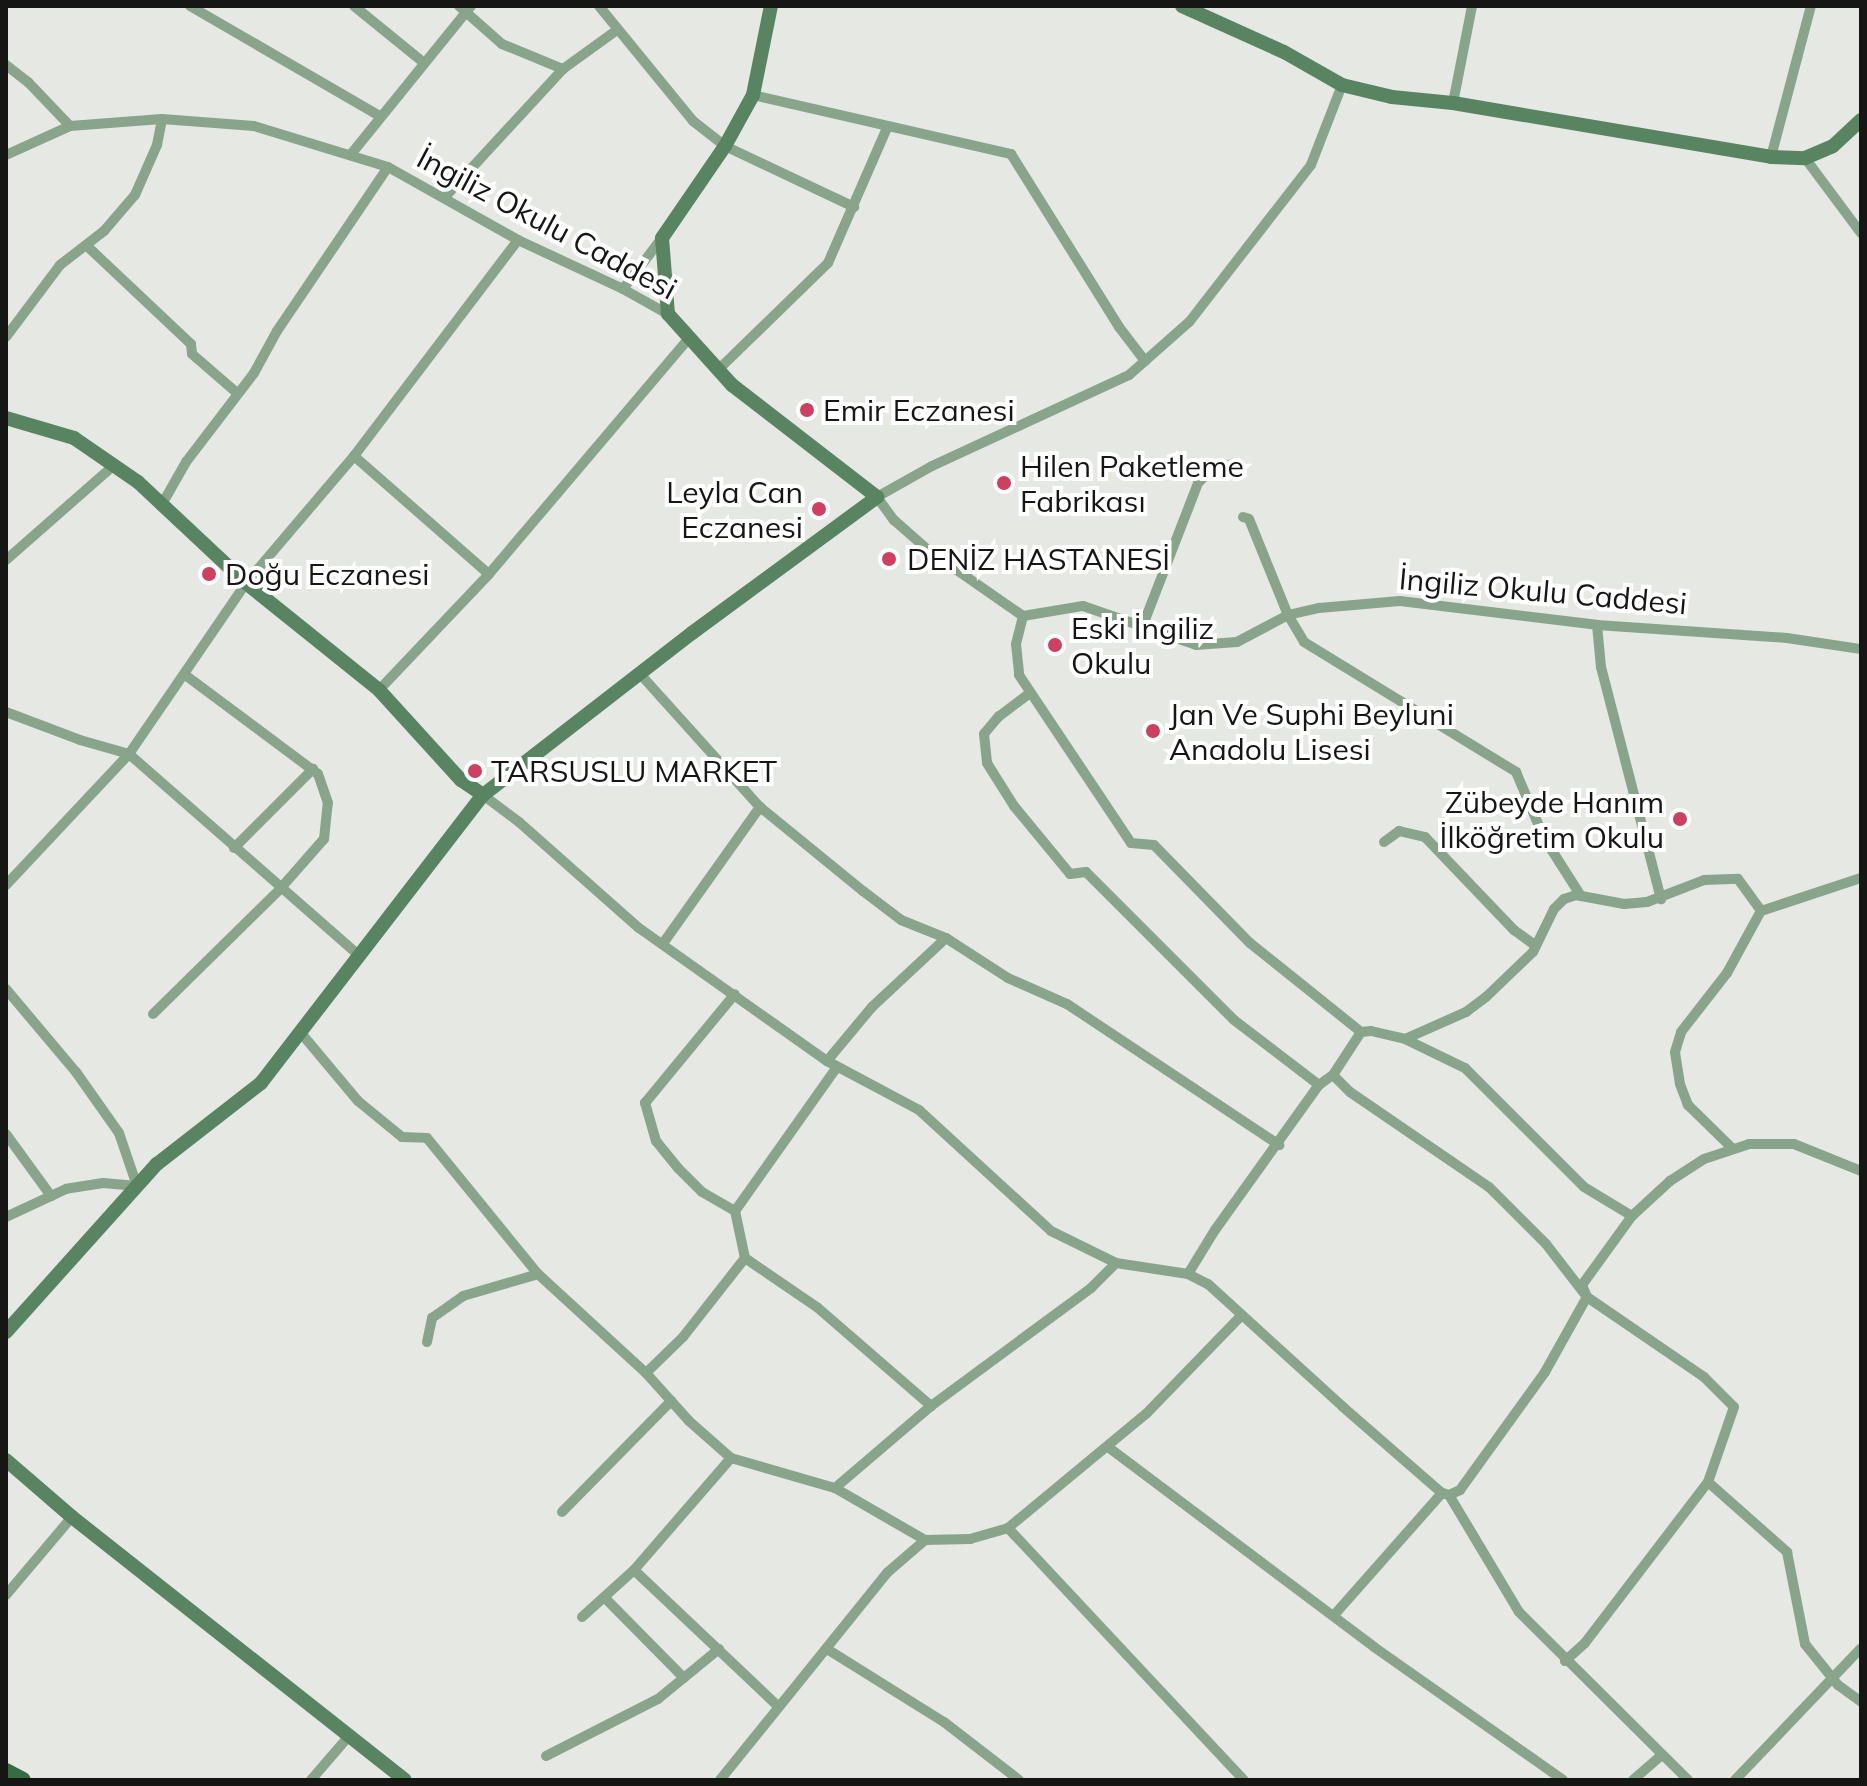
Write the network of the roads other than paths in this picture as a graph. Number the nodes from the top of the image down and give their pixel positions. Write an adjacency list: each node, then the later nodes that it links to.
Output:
1 (190, 6): 16 (street)
2 (354, 6): 10 (street)
3 (599, 6): 9 (street)
4 (771, 6): 14 (street)
5 (1182, 6): 13 (street)
6 (1472, 6): 15 (street)
7 (1811, 6): 24 (street)
8 (465, 8): 10 (street); 12 (street)
9 (617, 30): 12 (street); 21 (street)
10 (423, 62): 16 (street)
11 (6, 65): 19 (street)
12 (563, 69): 27 (street)
13 (1342, 85): 15 (street); 37 (street)
14 (753, 95): 20 (street); 21 (street)
15 (1453, 103): 24 (street)
16 (380, 116): 22 (street)
17 (162, 119): 19 (street, İngiliz Okulu Caddesi); 22 (street, İngiliz Okulu Caddesi); 32 (street)
18 (1861, 120): 25 (street)
19 (70, 126): 23 (street, İngiliz Okulu Caddesi)
20 (887, 128): 28 (street); 37 (street)
21 (725, 146): 28 (street); 30 (street)
22 (352, 153): 26 (street, İngiliz Okulu Caddesi)
23 (6, 155)
24 (1771, 157): 25 (street)
25 (1805, 158): 29 (street)
26 (388, 167): 27 (street, İngiliz Okulu Caddesi); 39 (street)
27 (444, 198): 31 (street, İngiliz Okulu Caddesi)
28 (854, 207): 38 (street)
29 (1861, 233)
30 (662, 238): 33 (street); 34 (street)
31 (518, 240): 33 (street, İngiliz Okulu Caddesi); 41 (street)
32 (87, 246): 35 (street); 39 (street)
33 (623, 289): 34 (street, İngiliz Okulu Caddesi)
34 (668, 314): 36 (street, İngiliz Okulu Caddesi)
35 (6, 337)
36 (690, 337): 38 (street, İngiliz Okulu Caddesi); 48 (street)
37 (1145, 361): 44 (street)
38 (720, 368): 44 (street, İngiliz Okulu Caddesi)
39 (237, 393): 45 (street)
40 (6, 418): 43 (street)
41 (354, 456): 48 (street); 49 (street)
42 (1234, 463): 52 (street)
43 (114, 465): 45 (street); 47 (street)
44 (877, 497): 51 (street, İngiliz Okulu Caddesi); 56 (street)
45 (161, 506): 49 (street)
46 (1243, 517): 50 (street)
47 (6, 560)
48 (489, 574): 57 (street)
49 (246, 583): 55 (street); 57 (street)
50 (1288, 615): 52 (street, İngiliz Okulu Caddesi); 53 (street, İngiliz Okulu Caddesi); 69 (street)
51 (1023, 616): 52 (street, İngiliz Okulu Caddesi); 58 (street)
52 (1143, 625)
53 (1597, 625): 54 (street, İngiliz Okulu Caddesi); 70 (street)
54 (1861, 649)
55 (185, 675): 60 (street); 61 (street)
56 (641, 675): 62 (street); 63 (street)
57 (379, 690): 62 (street)
58 (1030, 693): 79 (street); 84 (street)
59 (6, 712): 60 (street)
60 (129, 754): 65 (street); 67 (street)
61 (313, 769): 65 (street); 68 (street)
62 (483, 795): 73 (street); 75 (street)
63 (760, 807): 72 (street); 73 (street)
64 (1384, 842): 74 (street)
65 (234, 848): 68 (street)
66 (1861, 878): 71 (street)
67 (6, 885)
68 (280, 889): 75 (street); 78 (street)
69 (1581, 896): 70 (street); 74 (street)
70 (1661, 899): 71 (street)
71 (1761, 911): 87 (street)
72 (946, 938): 82 (street); 86 (street)
73 (664, 942): 77 (street)
74 (1536, 946): 81 (street)
75 (359, 955): 80 (street)
76 (6, 989): 89 (street)
77 (735, 994): 82 (street); 91 (street)
78 (153, 1014)
79 (1361, 1032): 81 (street); 83 (street)
80 (301, 1033): 89 (street); 96 (street)
81 (1405, 1039): 92 (street)
82 (832, 1064): 91 (street); 95 (street)
83 (1333, 1075): 84 (street); 98 (street)
84 (1319, 1085): 86 (street)
85 (6, 1134): 90 (street)
86 (1279, 1145): 97 (street)
87 (1732, 1148): 88 (street); 92 (street)
88 (1861, 1171)
89 (137, 1186): 90 (street); 100 (street)
90 (51, 1196): 93 (street)
91 (735, 1211): 94 (street)
92 (1632, 1216): 98 (street)
93 (6, 1217)
94 (745, 1258): 102 (street); 104 (street)
95 (1116, 1263): 97 (street); 104 (street)
96 (538, 1274): 101 (street); 102 (street)
97 (1188, 1274): 99 (street)
98 (1587, 1297): 108 (street); 110 (street)
99 (1241, 1316): 105 (street); 110 (street)
100 (6, 1332)
101 (427, 1342)
102 (646, 1373): 103 (street)
103 (671, 1401): 106 (street); 111 (street)
104 (931, 1406): 109 (street)
105 (1108, 1447): 113 (street); 118 (street)
106 (731, 1458): 109 (street); 115 (street)
107 (6, 1460): 112 (street)
108 (1708, 1482): 123 (street); 125 (street)
109 (835, 1488): 114 (street)
110 (1446, 1494): 118 (street); 123 (street)
111 (562, 1512)
112 (72, 1517): 116 (street); 128 (street)
113 (1008, 1528): 114 (street); 137 (street)
114 (925, 1540): 122 (street)
115 (634, 1570): 117 (street); 121 (street)
116 (6, 1595)
117 (606, 1599): 119 (street); 124 (street)
118 (1335, 1614): 138 (street)
119 (582, 1617)
120 (1861, 1648): 125 (street)
121 (719, 1649): 124 (street); 127 (street)
122 (827, 1649): 127 (street); 136 (street)
123 (1565, 1661): 129 (street)
124 (684, 1678): 130 (street)
125 (1831, 1678): 126 (street); 141 (street)
126 (1861, 1702)
127 (778, 1706): 135 (street)
128 (349, 1736): 133 (street); 134 (street)
129 (1662, 1755): 139 (street); 140 (street)
130 (546, 1756)
131 (6, 1771): 132 (main road)
132 (23, 1780)
133 (311, 1780)
134 (405, 1780)
135 (720, 1780)
136 (1019, 1780)
137 (1244, 1780)
138 (1563, 1780)
139 (1633, 1780)
140 (1688, 1780)
141 (1735, 1780)

